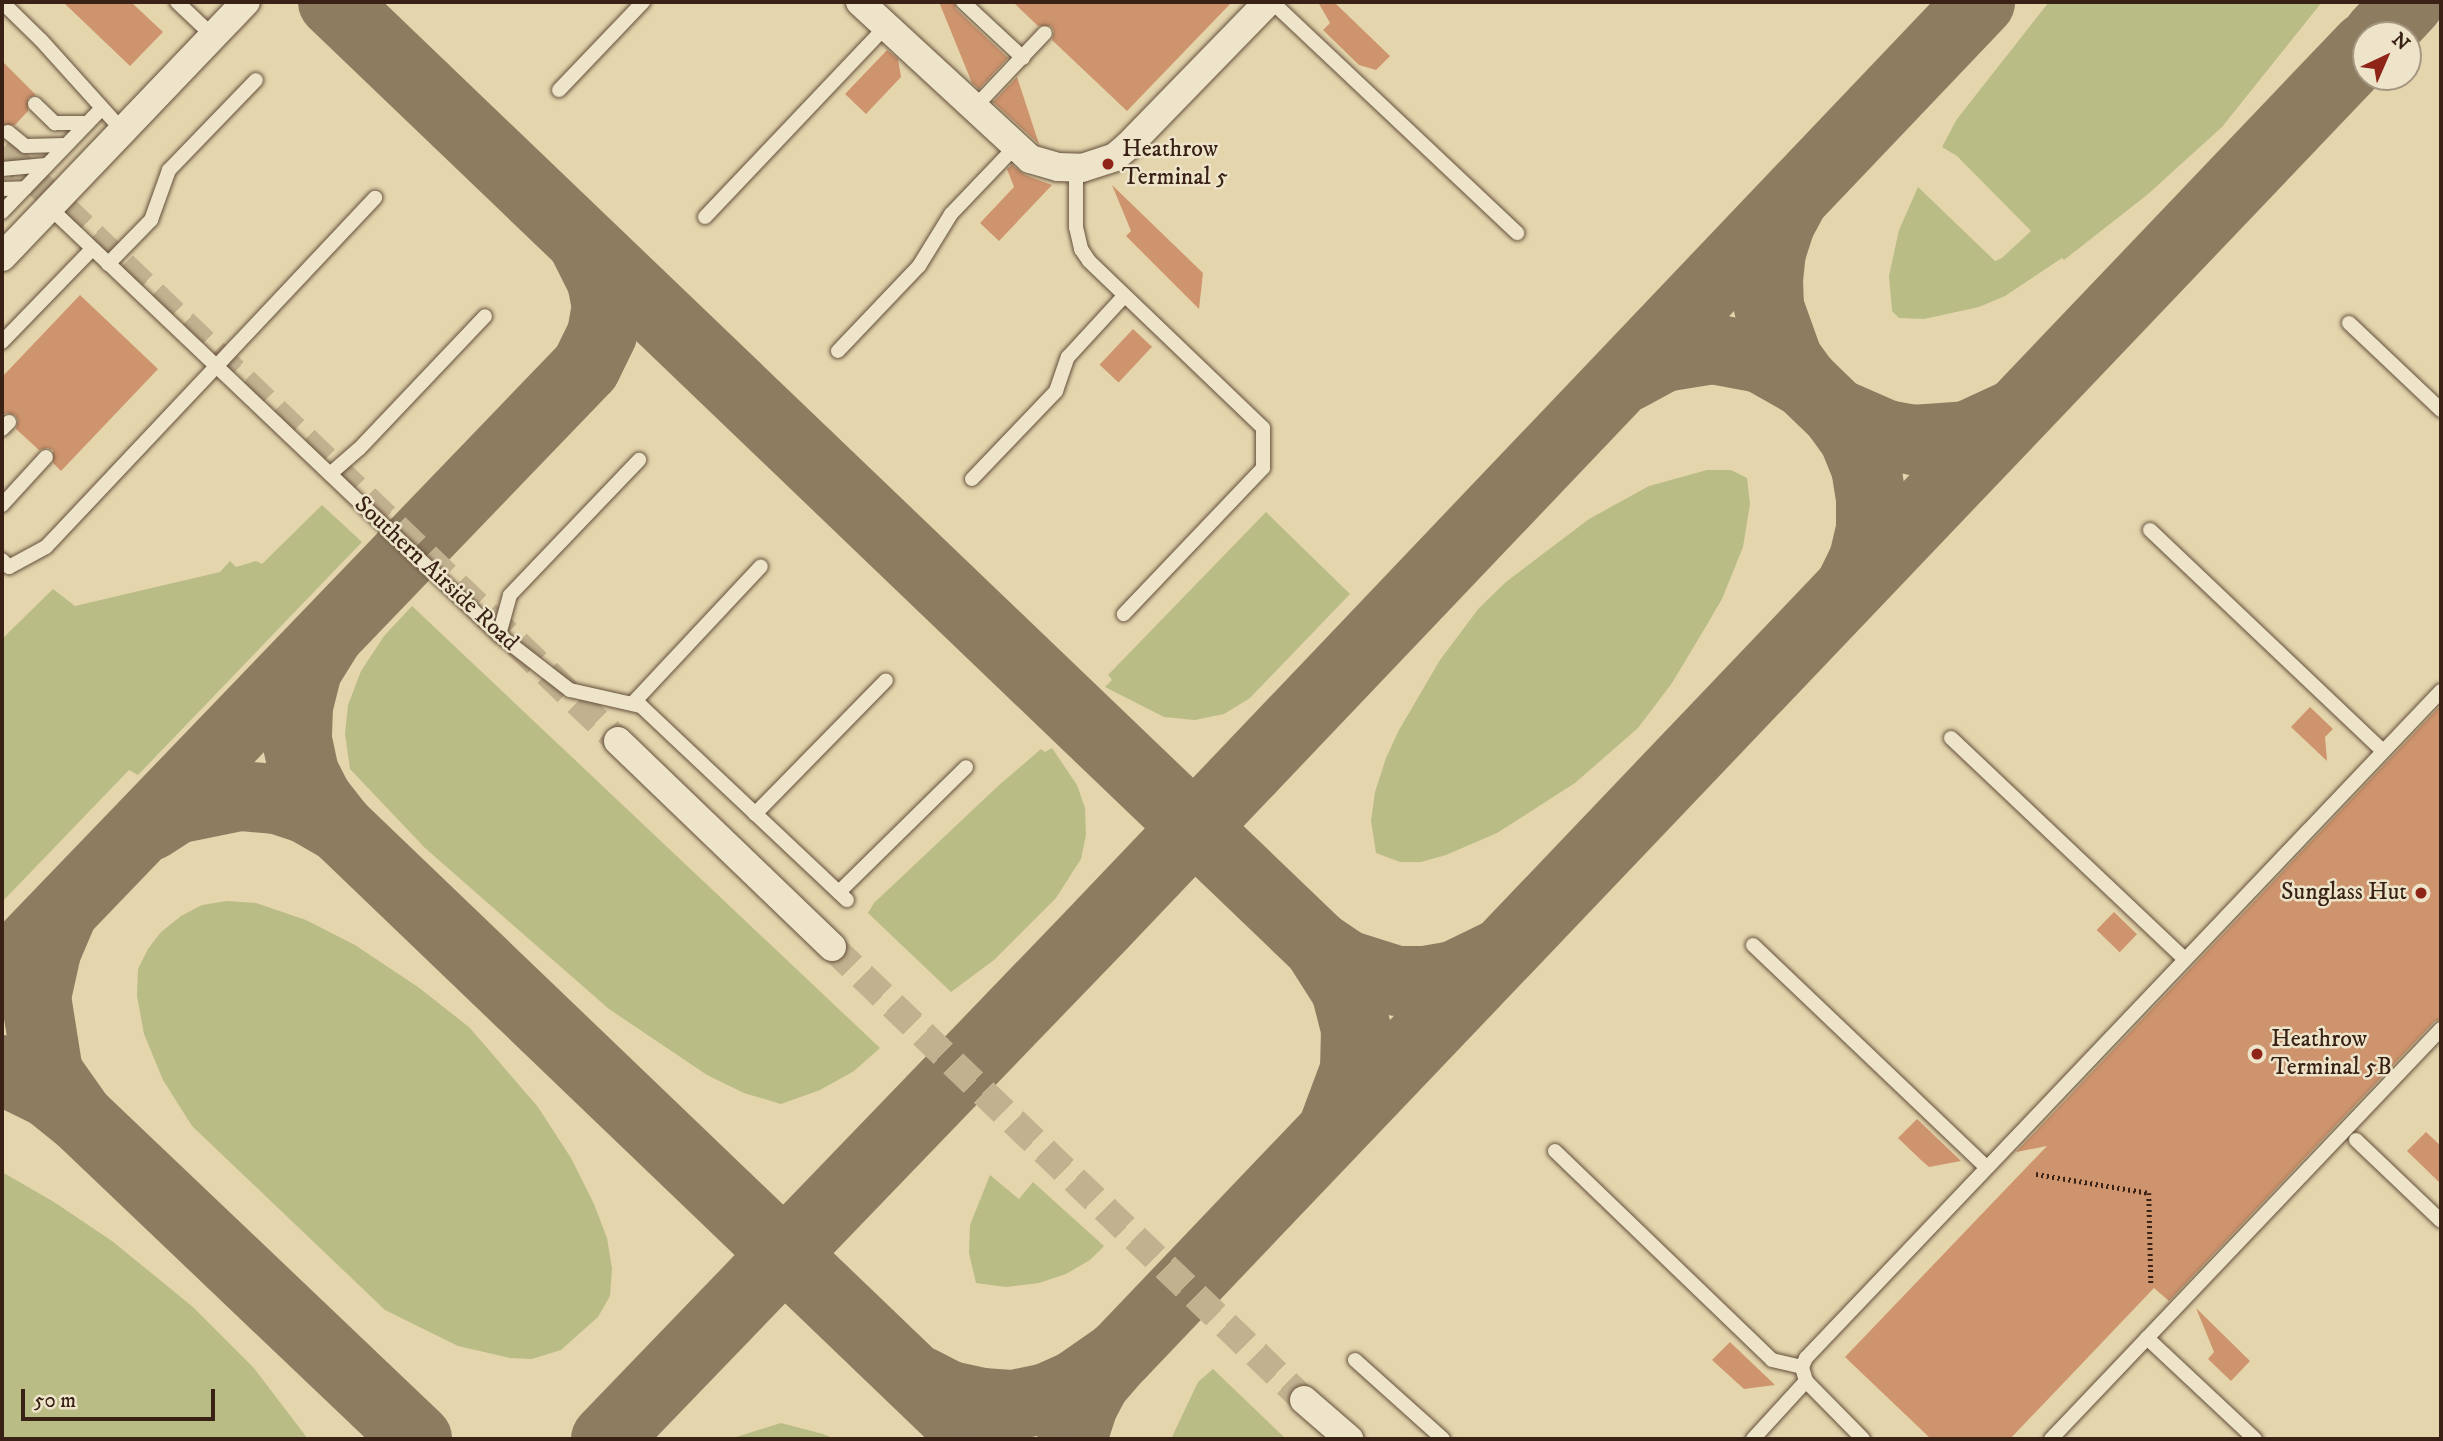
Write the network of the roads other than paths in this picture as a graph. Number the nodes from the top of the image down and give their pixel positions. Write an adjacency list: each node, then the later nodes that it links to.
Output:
1 (2, 2): 16 (lane)
2 (177, 2): 10 (lane)
3 (246, 2): 10 (street)
4 (643, 2): 13 (lane)
5 (860, 2): 8 (street)
6 (963, 2): 11 (lane)
7 (1270, 2): 23 (street); 31 (lane)
8 (887, 25): 15 (street); 30 (lane)
9 (1045, 33): 11 (lane)
10 (212, 36): 18 (street)
11 (1023, 58): 15 (lane)
12 (256, 80): 34 (lane)
13 (559, 90)
14 (35, 104): 17 (lane)
15 (974, 108): 21 (street)
16 (101, 109): 17 (lane); 18 (lane)
17 (86, 123): 20 (lane)
18 (122, 130): 28 (street)
19 (8, 132): 20 (lane)
20 (65, 145): 22 (lane)
21 (1015, 147): 23 (street); 39 (lane)
22 (46, 165): 24 (lane); 25 (lane)
23 (1076, 168): 35 (lane)
24 (2, 169)
25 (24, 188): 26 (lane); 29 (lane)
26 (2, 190)
27 (375, 198): 40 (lane)
28 (49, 207): 32 (lane, Southern Airside Road); 33 (street)
29 (2, 212)
30 (705, 217)
31 (1517, 233)
32 (92, 249): 34 (lane, Southern Airside Road); 38 (lane)
33 (2, 257)
34 (108, 264): 40 (lane, Southern Airside Road)
35 (1124, 296): 45 (lane); 50 (lane)
36 (485, 316): 44 (lane)
37 (2350, 323): 41 (lane)
38 (2, 342)
39 (838, 351)
40 (214, 366): 44 (lane, Southern Airside Road); 49 (lane)
41 (2441, 410)
42 (46, 457): 46 (lane)
43 (639, 460): 51 (lane)
44 (330, 474): 51 (lane, Southern Airside Road)
45 (972, 479)
46 (2, 505)
47 (2150, 530): 57 (lane)
48 (761, 566): 54 (lane)
49 (4, 567)
50 (1124, 614)
51 (499, 635): 54 (lane, Southern Airside Road)
52 (886, 680): 59 (lane)
53 (2441, 691): 57 (lane)
54 (633, 703): 59 (lane, Southern Airside Road)
55 (1951, 738): 62 (lane)
56 (618, 741): 61 (street)
57 (2384, 751): 62 (lane)
58 (967, 767): 59 (lane, Southern Airside Road)
59 (755, 814)
60 (1753, 945): 66 (lane)
61 (832, 947)
62 (2185, 959): 66 (lane)
63 (2441, 1028): 68 (lane)
64 (2356, 1140): 67 (lane)
65 (1555, 1151): 70 (lane)
66 (1986, 1167): 70 (lane)
67 (2441, 1221)
68 (2147, 1338): 76 (lane); 77 (lane)
69 (1354, 1360): 73 (lane)
70 (1804, 1374): 74 (lane); 75 (lane)
71 (1304, 1400): 72 (street)
72 (1349, 1439)
73 (1443, 1439)
74 (1753, 1439)
75 (1863, 1439)
76 (2052, 1439)
77 (2255, 1439)

